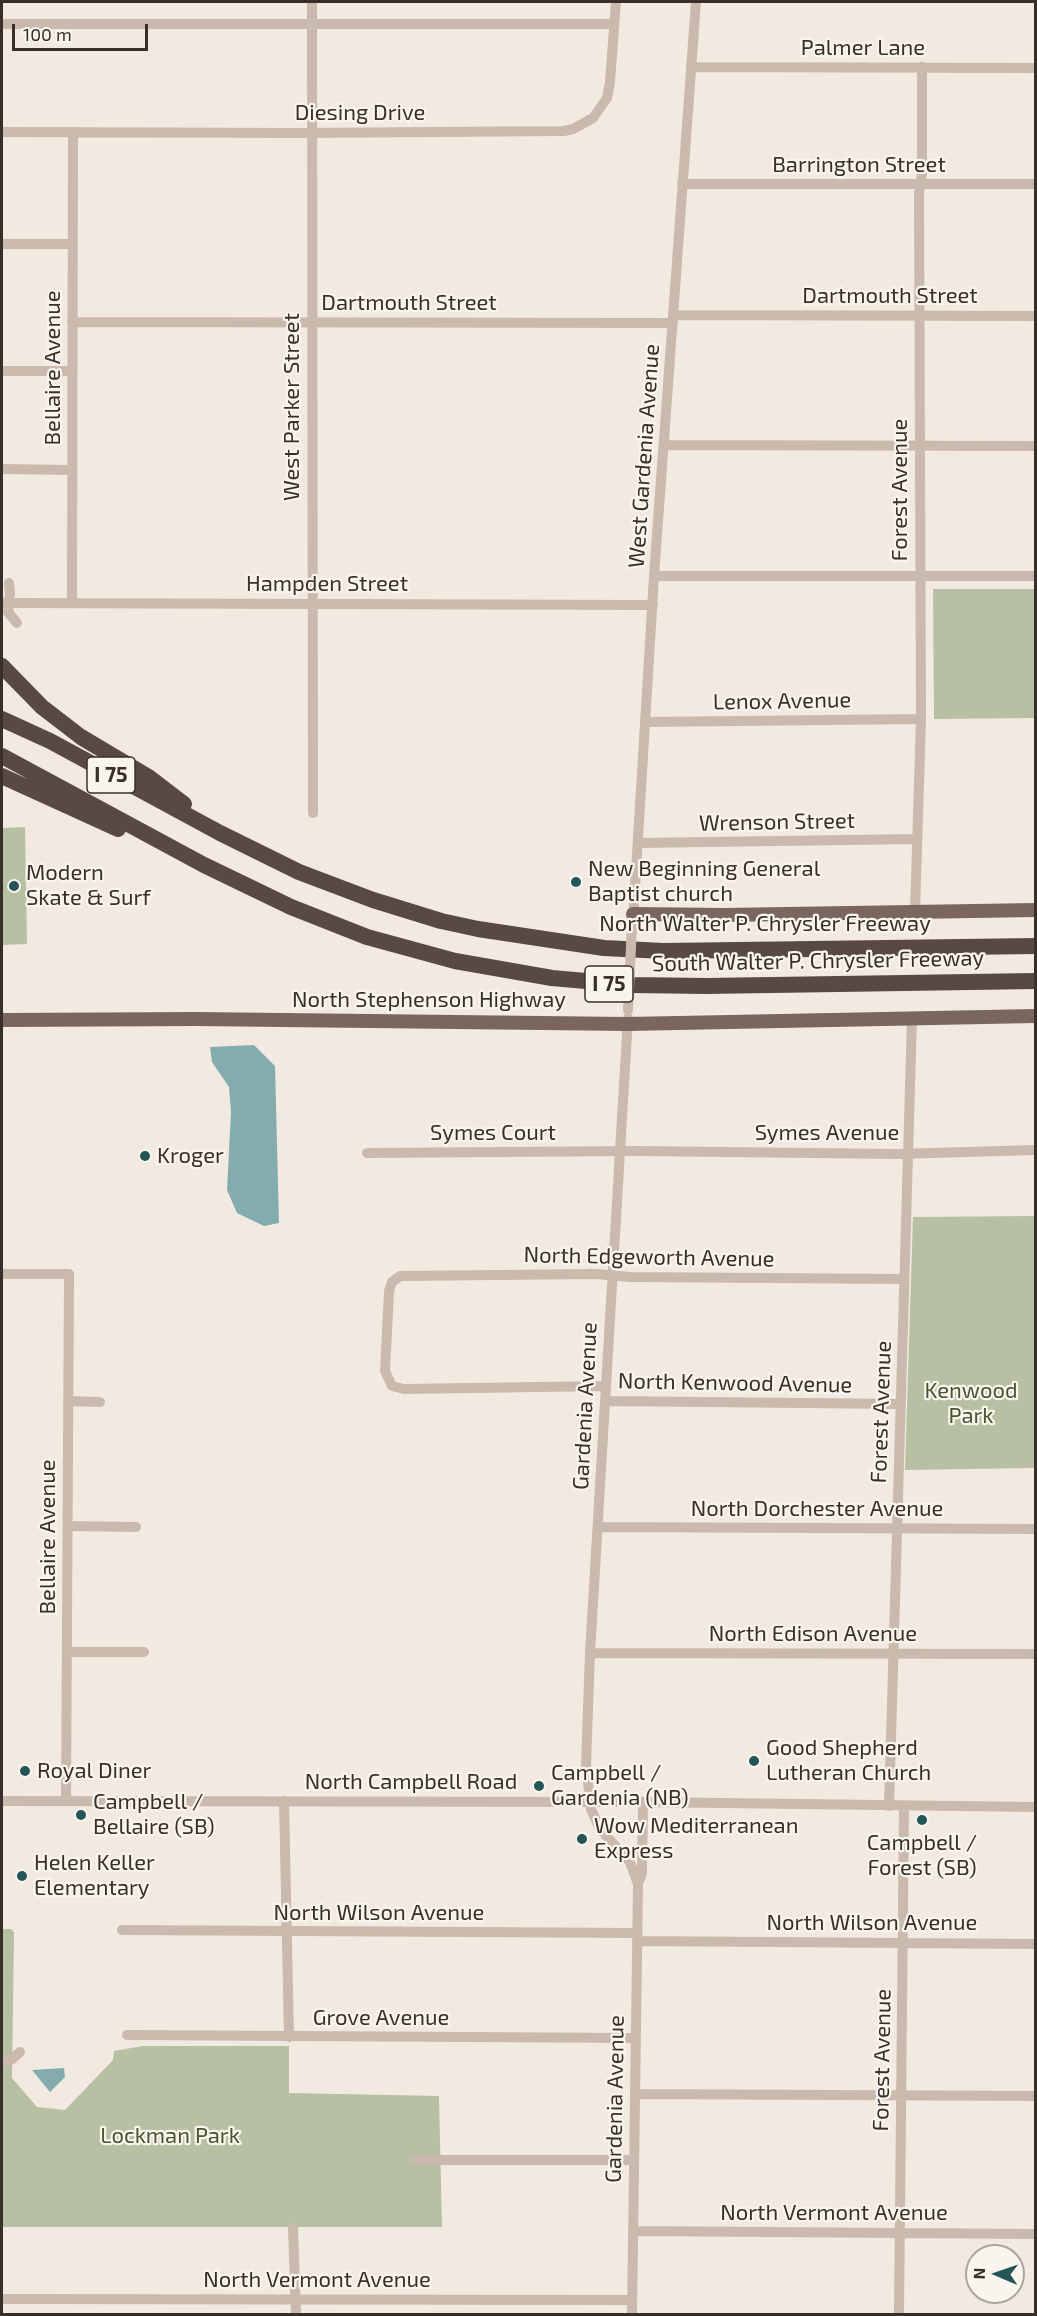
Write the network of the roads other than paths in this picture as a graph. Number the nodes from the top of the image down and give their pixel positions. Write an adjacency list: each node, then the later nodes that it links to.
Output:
1 (312, 2): 6 (street, West Parker Street)
2 (616, 2): 5 (street, Diesing Drive)
3 (696, 2): 7 (street, West Gardenia Avenue)
4 (2, 24): 6 (street)
5 (614, 24): 6 (street); 12 (street, Diesing Drive)
6 (312, 25): 12 (street, West Parker Street)
7 (691, 67): 8 (street, Palmer Lane); 13 (street, West Gardenia Avenue)
8 (922, 67): 9 (street, Palmer Lane); 14 (street, Forest Avenue)
9 (1035, 68)
10 (2, 132): 11 (street, Diesing Drive)
11 (73, 132): 12 (street, Diesing Drive); 17 (street, Bellaire Avenue)
12 (312, 133): 22 (street, West Parker Street)
13 (682, 184): 14 (street, Barrington Street); 20 (street, West Gardenia Avenue)
14 (921, 184): 15 (street, Barrington Street); 18 (street, Forest Avenue)
15 (1035, 184)
16 (2, 244): 17 (street)
17 (72, 244): 21 (street, Bellaire Avenue)
18 (920, 315): 19 (street, Dartmouth Street); 20 (street, Dartmouth Street); 26 (street, Forest Avenue)
19 (1035, 316)
20 (673, 319): 22 (street, Dartmouth Street); 25 (street, West Gardenia Avenue)
21 (72, 321): 22 (street, Dartmouth Street); 24 (street, Bellaire Avenue)
22 (312, 322): 36 (street, West Parker Street)
23 (2, 371): 24 (street)
24 (72, 371): 29 (street, Bellaire Avenue)
25 (664, 445): 26 (street); 30 (street, West Gardenia Avenue)
26 (920, 446): 27 (street); 31 (street, Forest Avenue)
27 (1035, 446)
28 (2, 469): 29 (street)
29 (72, 470): 35 (street, Bellaire Avenue)
30 (654, 576): 31 (street); 37 (street, West Gardenia Avenue)
31 (920, 576): 32 (street); 41 (street, Forest Avenue)
32 (1035, 576)
33 (9, 583): 34 (street)
34 (5, 603): 35 (street, Hampden Street); 38 (street)
35 (72, 603): 36 (street, Hampden Street)
36 (312, 603): 37 (street, Hampden Street); 45 (street, West Parker Street)
37 (653, 605): 42 (street, West Gardenia Avenue)
38 (17, 622)
39 (2, 666): 46 (highway)
40 (2, 719): 46 (highway, North Walter P. Chrysler Freeway / I 75)
41 (921, 719): 42 (street, Lenox Avenue); 47 (street, Forest Avenue)
42 (645, 722): 48 (street, West Gardenia Avenue)
43 (2, 756): 49 (highway, South Walter P. Chrysler Freeway / I 75)
44 (2, 776): 49 (highway)
45 (313, 813)
46 (220, 833): 53 (highway, North Walter P. Chrysler Freeway / I 75)
47 (917, 839): 48 (street, Wrenson Street); 51 (street, Forest Avenue)
48 (638, 843): 52 (street, West Gardenia Avenue)
49 (204, 865): 54 (highway, South Walter P. Chrysler Freeway / I 75)
50 (1035, 910): 51 (main road)
51 (915, 912): 52 (main road)
52 (633, 919): 58 (street, Gardenia Avenue, bridge)
53 (1035, 946)
54 (1035, 981)
55 (1035, 1016): 56 (main road, North Stephenson Highway)
56 (912, 1018): 58 (main road, North Stephenson Highway); 62 (street, Forest Avenue)
57 (2, 1020): 58 (main road, North Stephenson Highway)
58 (627, 1024): 60 (street, Gardenia Avenue)
59 (1035, 1150): 62 (street, Symes Avenue)
60 (619, 1152): 61 (street, Symes Court); 62 (street, Symes Avenue); 64 (street, Gardenia Avenue)
61 (367, 1153)
62 (908, 1153): 65 (street, Forest Avenue)
63 (2, 1274): 68 (street, Bellaire Avenue)
64 (612, 1275): 65 (street, North Edgeworth Avenue); 66 (street, North Edgeworth Avenue); 67 (street, Gardenia Avenue)
65 (904, 1279): 71 (street, Forest Avenue)
66 (392, 1386): 67 (street, North Kenwood Avenue)
67 (605, 1386): 70 (street, Gardenia Avenue)
68 (68, 1401): 69 (street); 72 (street, Bellaire Avenue)
69 (100, 1401)
70 (605, 1401): 71 (street, North Kenwood Avenue); 74 (street, Gardenia Avenue)
71 (901, 1404): 75 (street, Forest Avenue)
72 (68, 1526): 73 (street); 77 (street, Bellaire Avenue)
73 (136, 1527)
74 (598, 1527): 75 (street, North Dorchester Avenue); 79 (street, Gardenia Avenue)
75 (897, 1529): 76 (street, North Dorchester Avenue); 81 (street, Forest Avenue)
76 (1035, 1529)
77 (67, 1652): 78 (street); 83 (street, Bellaire Avenue)
78 (144, 1652)
79 (591, 1653): 81 (street, North Edison Avenue); 85 (street, Gardenia Avenue)
80 (1035, 1654): 81 (street, North Edison Avenue)
81 (894, 1655): 87 (street, Forest Avenue)
82 (2, 1801): 83 (street, North Campbell Road)
83 (66, 1801): 84 (street, North Campbell Road)
84 (284, 1801): 85 (street, North Campbell Road); 92 (street)
85 (589, 1802): 86 (street, North Campbell Road); 90 (street, Gardenia Avenue)
86 (643, 1802): 87 (street, North Campbell Road); 90 (street, Gardenia Avenue)
87 (889, 1806): 88 (street, North Campbell Road)
88 (904, 1806): 89 (street, North Campbell Road); 94 (street, Forest Avenue)
89 (1035, 1807)
90 (638, 1884): 93 (street, Gardenia Avenue)
91 (122, 1930): 92 (street, North Wilson Avenue)
92 (286, 1932): 93 (street, North Wilson Avenue); 97 (street)
93 (637, 1937): 94 (street, North Wilson Avenue); 98 (street, Gardenia Avenue)
94 (902, 1943): 95 (street, North Wilson Avenue); 102 (street, Forest Avenue)
95 (1035, 1944)
96 (127, 2035): 97 (street, Grove Avenue)
97 (290, 2037): 98 (street, Grove Avenue)
98 (636, 2038): 101 (street, Gardenia Avenue)
99 (20, 2052): 100 (street)
100 (2, 2063)
101 (635, 2094): 102 (street); 105 (street, Gardenia Avenue)
102 (901, 2095): 103 (street); 108 (street, Forest Avenue)
103 (1035, 2096)
104 (414, 2160): 105 (street)
105 (634, 2160): 107 (street, Gardenia Avenue)
106 (293, 2228): 111 (street)
107 (633, 2231): 108 (street, North Vermont Avenue); 112 (street, Gardenia Avenue)
108 (900, 2233): 109 (street, North Vermont Avenue); 115 (street, Forest Avenue)
109 (1035, 2234)
110 (2, 2299): 111 (street, North Vermont Avenue)
111 (295, 2300): 112 (street, North Vermont Avenue); 113 (street)
112 (632, 2300): 114 (street, Gardenia Avenue)
113 (296, 2314)
114 (632, 2314)
115 (899, 2314)

